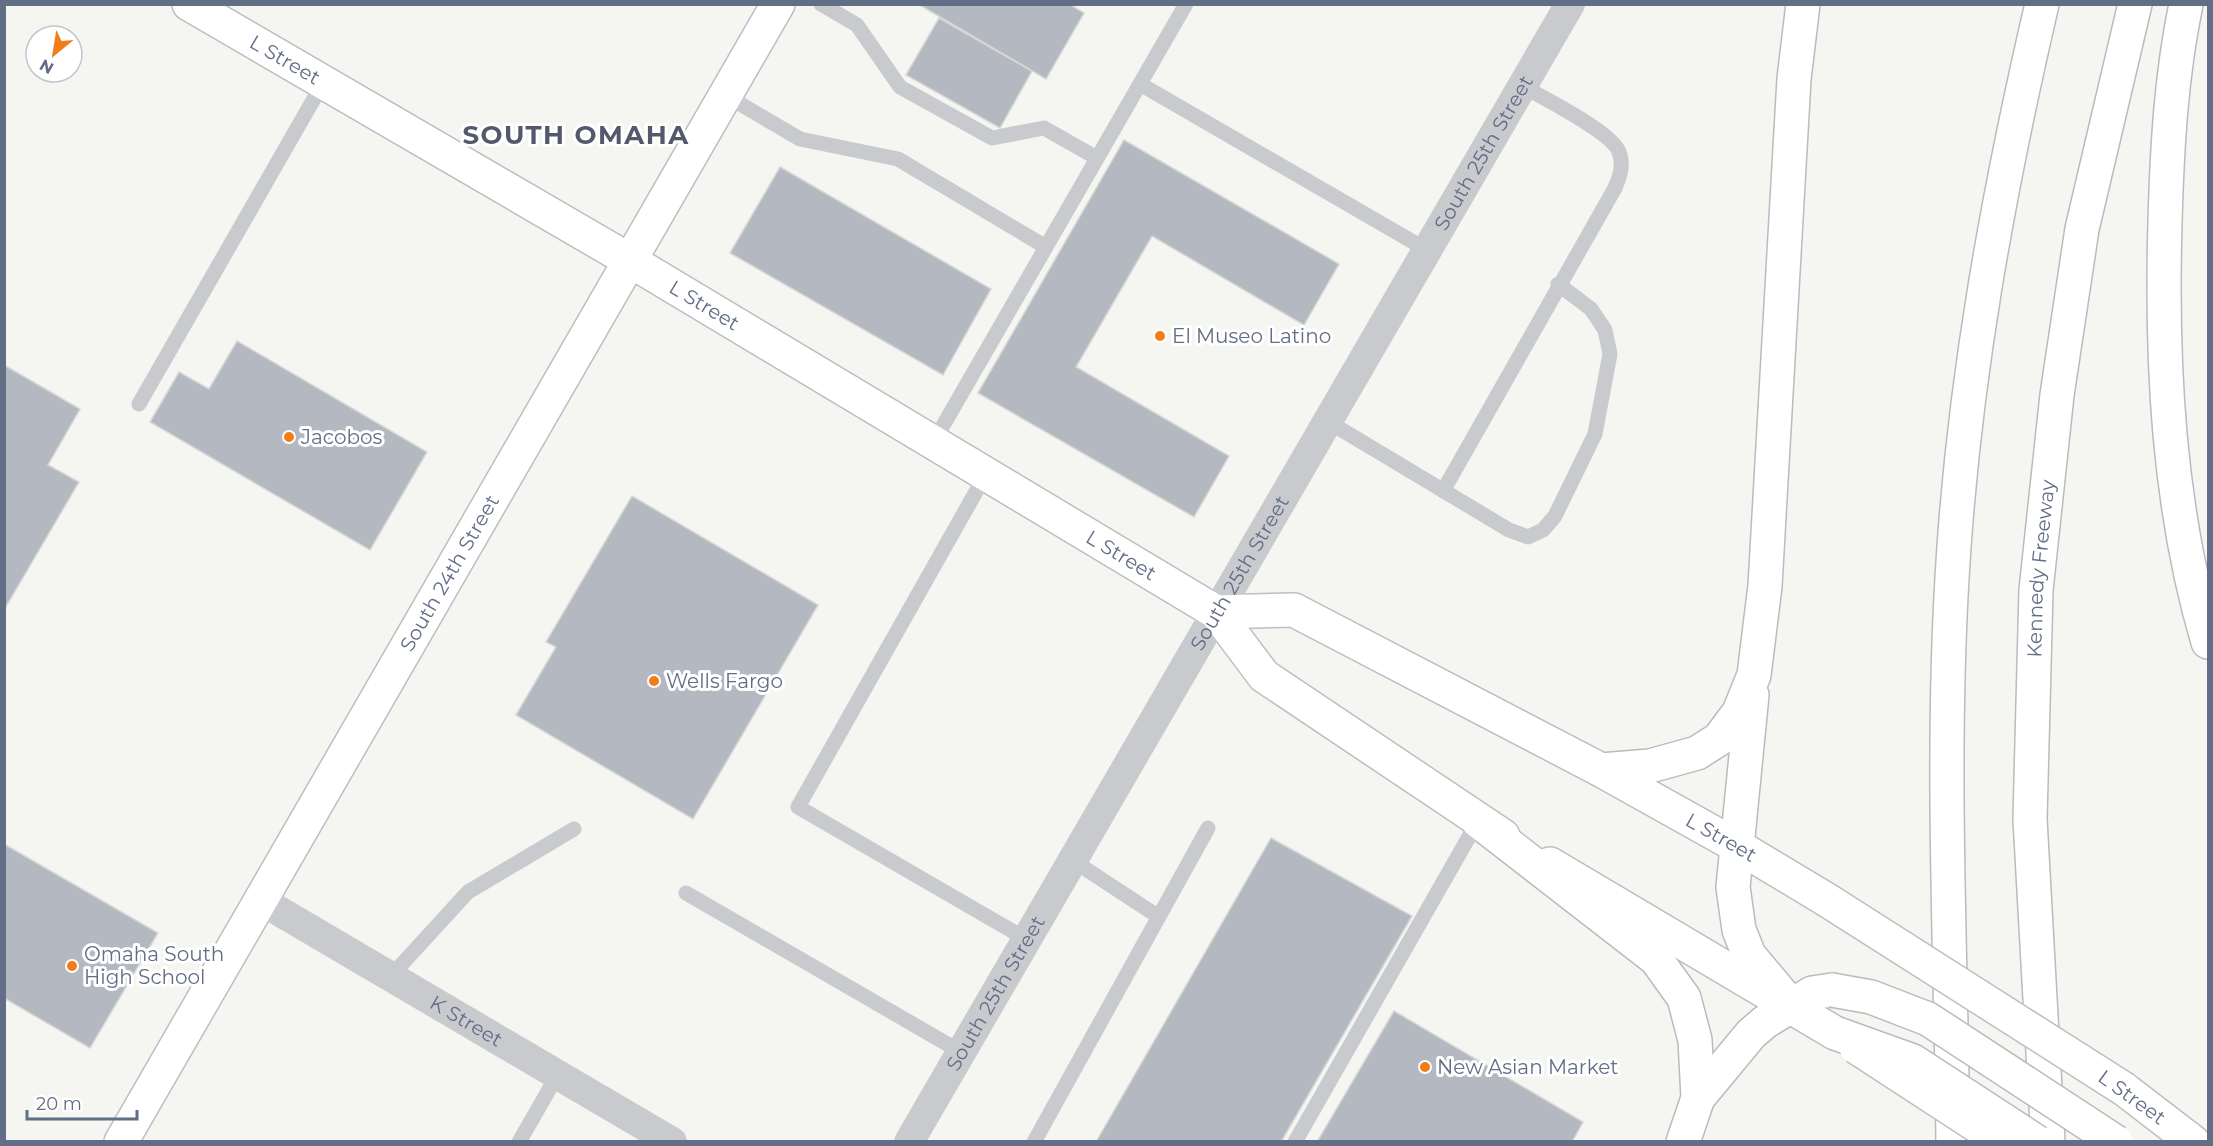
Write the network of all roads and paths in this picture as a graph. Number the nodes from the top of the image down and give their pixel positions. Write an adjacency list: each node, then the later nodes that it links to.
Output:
1 (189, 4): 10 (main road, L Street)
2 (778, 4): 13 (main road, South 24th Street)
3 (821, 4): 14 (lane)
4 (1186, 4): 11 (lane)
5 (1570, 4): 12 (street, South 25th Street)
6 (1803, 4): 26 (main road)
7 (2042, 4): 51 (main road)
8 (2135, 4): 54 (main road, Kennedy Freeway)
9 (2186, 4): 25 (main road)
10 (323, 83): 17 (main road, L Street); 19 (lane)
11 (1140, 84): 14 (lane); 16 (lane)
12 (1522, 86): 16 (street, South 25th Street); 18 (lane)
13 (725, 95): 15 (lane); 17 (main road, South 24th Street)
14 (1097, 158): 15 (lane)
15 (1046, 247): 21 (lane)
16 (1427, 250): 20 (street, South 25th Street)
17 (629, 260): 21 (main road, L Street); 34 (main road, South 24th Street)
18 (1558, 284): 23 (lane); 23 (lane)
19 (139, 404)
20 (1327, 421): 23 (lane); 24 (street, South 25th Street)
21 (933, 442): 22 (main road, L Street)
22 (986, 474): 24 (main road, L Street); 36 (lane)
23 (1443, 490)
24 (1216, 612): 27 (main road, L Street); 28 (main road, L Street); 32 (street, South 25th Street)
25 (2208, 642)
26 (1754, 675): 27 (main road); 31 (main road)
27 (1600, 770): 31 (main road, L Street)
28 (1478, 821): 38 (main road, L Street); 42 (main road); 48 (lane)
29 (1208, 828): 35 (lane)
30 (574, 829): 37 (lane)
31 (1737, 846): 38 (main road); 56 (main road, L Street, bridge)
32 (1072, 860): 35 (lane); 36 (street, South 25th Street)
33 (686, 893): 40 (lane)
34 (262, 901): 37 (street, K Street); 43 (main road, South 24th Street)
35 (1159, 916): 47 (lane)
36 (1026, 939): 40 (street, South 25th Street)
37 (391, 976): 41 (street, K Street)
38 (1791, 1005): 39 (main road, L Street); 42 (main road); 55 (main road, bridge)
39 (1835, 1033): 52 (main road, L Street, bridge); 53 (main road, bridge)
40 (961, 1052): 46 (street, South 25th Street)
41 (558, 1074): 44 (lane); 45 (street, K Street)
42 (1698, 1098): 49 (street); 50 (main road)
43 (121, 1142)
44 (519, 1142)
45 (672, 1142)
46 (909, 1142)
47 (1034, 1142)
48 (1294, 1142)
49 (1673, 1142)
50 (1683, 1142)
51 (1953, 1142)
52 (2002, 1142)
53 (2037, 1142)
54 (2048, 1142)
55 (2116, 1142)
56 (2193, 1142)

